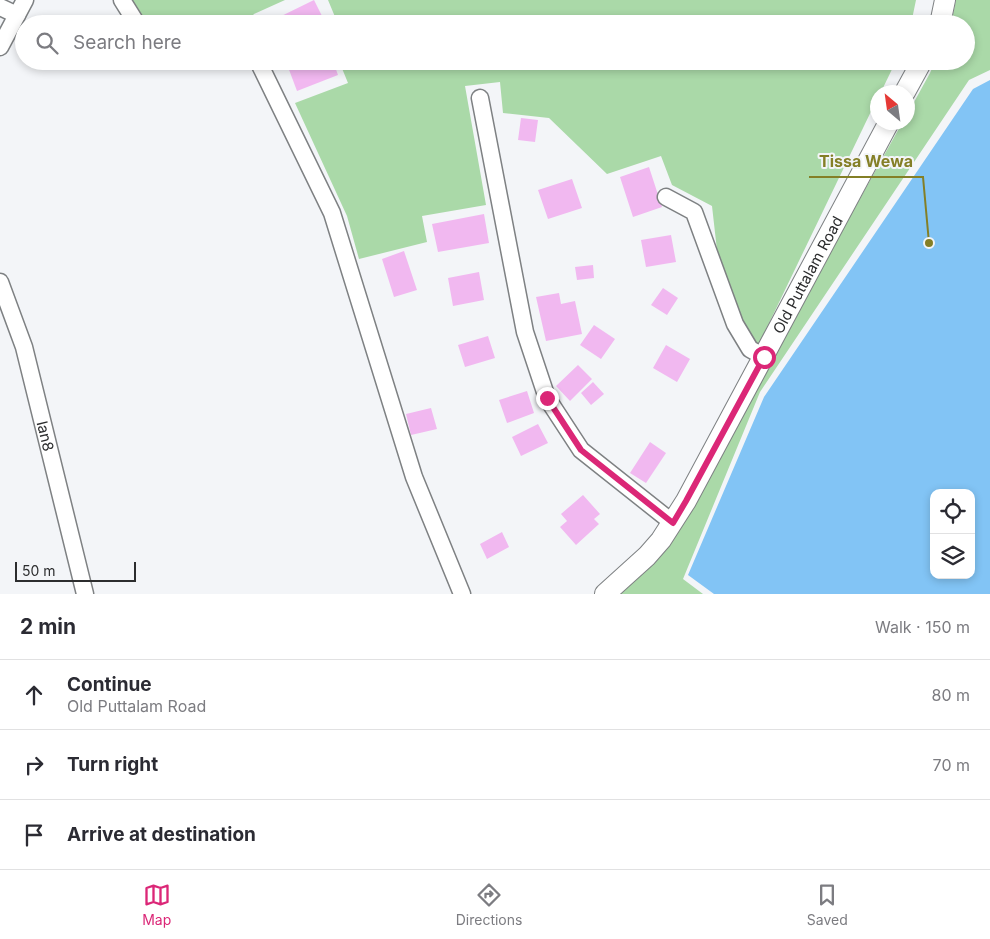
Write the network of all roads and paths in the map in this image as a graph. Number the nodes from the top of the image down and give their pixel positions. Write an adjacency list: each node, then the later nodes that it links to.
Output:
1 (25, 0): 6 (street)
2 (122, 0): 7 (street)
3 (946, 0): 8 (main road)
4 (0, 7): 5 (street)
5 (15, 15)
6 (18, 15)
7 (131, 15)
8 (942, 15)
9 (15, 20): 10 (street)
10 (0, 47)
11 (262, 70): 21 (street)
12 (917, 70): 13 (main road)
13 (909, 85)
14 (480, 98): 19 (street)
15 (885, 130): 18 (main road, Old Puttalam Road)
16 (666, 197): 18 (street)
17 (0, 282): 20 (street, lan8)
18 (764, 357): 19 (main road, Old Puttalam Road)
19 (673, 523): 22 (main road, Old Puttalam Road)
20 (85, 594)
21 (462, 594)
22 (605, 594)

